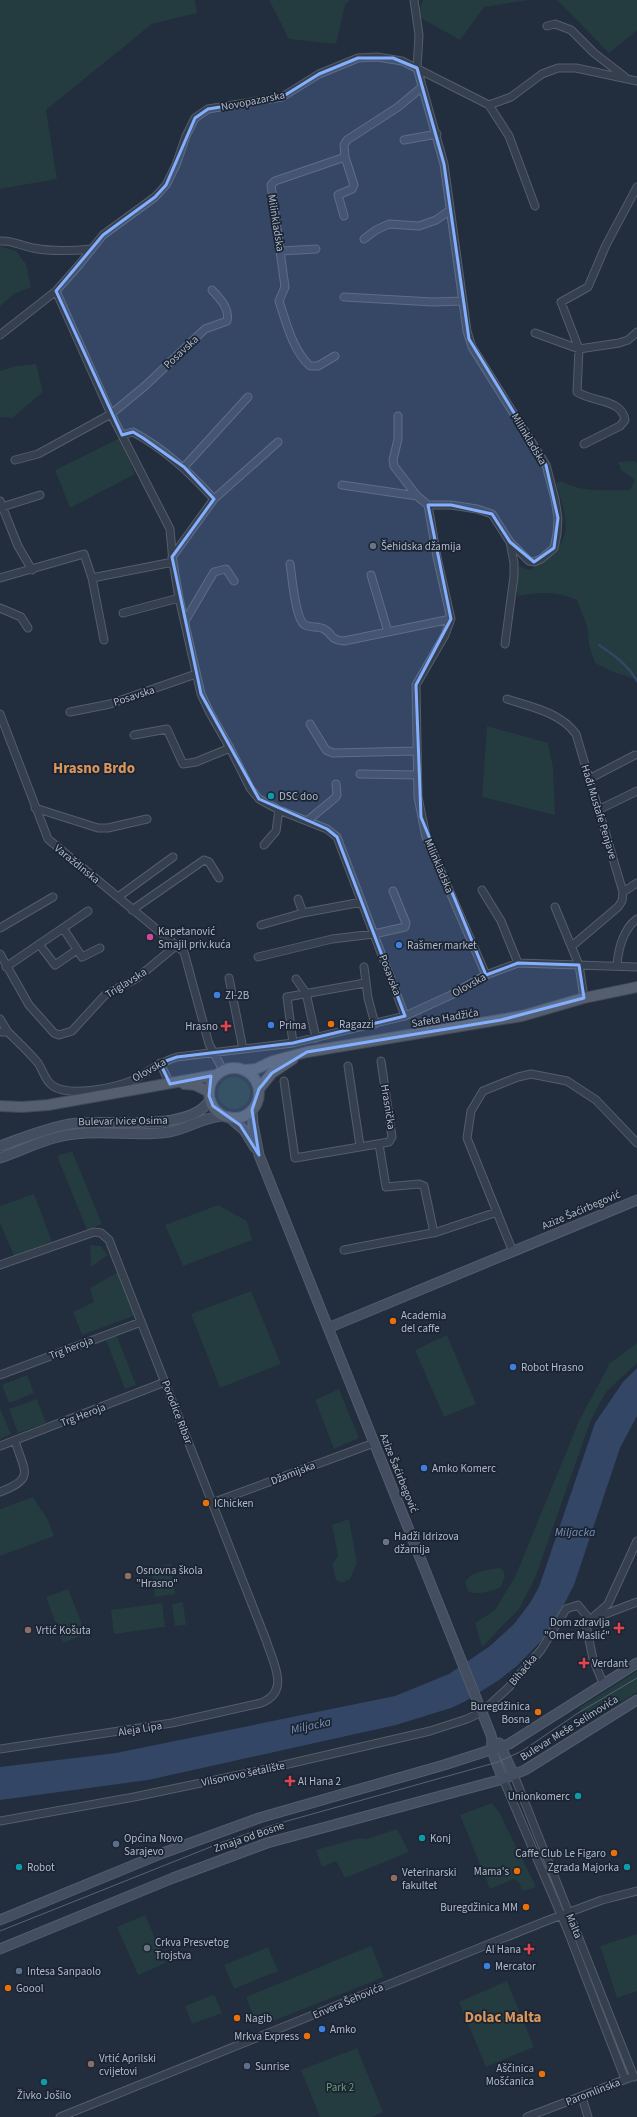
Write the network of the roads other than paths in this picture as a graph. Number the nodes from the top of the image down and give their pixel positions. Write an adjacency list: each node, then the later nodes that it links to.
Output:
1 (414, 0): 3 (street, Milinkladska)
2 (547, 26): 4 (street)
3 (417, 68): 6 (street, Milinkladska); 7 (street, Novopazarska); 17 (street, Novopazarska)
4 (628, 79): 5 (street); 7 (street)
5 (637, 81)
6 (422, 87): 8 (street, Milinkladska); 10 (street)
7 (489, 105): 12 (street, Novopazarska)
8 (437, 134): 9 (street); 13 (street, Milinkladska)
9 (404, 140)
10 (345, 157): 14 (street); 19 (street, Milinkladska)
11 (637, 187): 27 (street)
12 (535, 206)
13 (449, 211): 15 (street); 23 (street, Milinkladska)
14 (344, 216)
15 (364, 239)
16 (0, 241): 17 (street)
17 (92, 249): 21 (street, Novopazarska)
18 (316, 249): 19 (street)
19 (281, 251): 28 (street, Milinkladska)
20 (212, 290): 30 (street, Posavska)
21 (56, 291): 26 (street, Novopazarska); 30 (street, Posavska)
22 (344, 296): 23 (street)
23 (462, 301): 43 (street, Milinkladska)
24 (637, 332): 27 (street)
25 (535, 333): 27 (street)
26 (0, 335)
27 (579, 349): 34 (street)
28 (334, 356)
29 (248, 397): 36 (street)
30 (111, 414): 32 (street, Posavska); 35 (street, Posavska)
31 (398, 416): 39 (street)
32 (122, 435): 36 (street); 44 (street, Posavska)
33 (278, 442): 40 (street)
34 (584, 444)
35 (15, 460)
36 (184, 467): 40 (street)
37 (342, 485): 39 (street)
38 (40, 496): 41 (street)
39 (417, 496): 42 (street)
40 (214, 499): 44 (street)
41 (1, 504): 46 (street)
42 (428, 505): 43 (street, Milinkladska); 54 (street)
43 (510, 542): 59 (street)
44 (172, 559): 49 (street); 51 (street, Posavska)
45 (290, 564): 57 (street)
46 (32, 570): 48 (street); 49 (street)
47 (371, 575): 57 (street)
48 (0, 578)
49 (92, 578): 58 (street)
50 (234, 581): 55 (street)
51 (179, 598): 53 (street); 55 (street, Posavska)
52 (0, 608): 56 (street)
53 (122, 613)
54 (451, 619): 57 (street); 67 (street, Milinkladska)
55 (185, 621): 60 (street, Posavska)
56 (28, 628)
57 (388, 632)
58 (104, 640)
59 (505, 644)
60 (196, 674): 62 (street, Posavska); 66 (street, Posavska)
61 (507, 699): 71 (street, Hađi Mustafe Penjave)
62 (70, 712)
63 (0, 714): 74 (street, Varaždinska)
64 (310, 724): 67 (street)
65 (134, 735): 66 (street)
66 (230, 748): 75 (street, Posavska)
67 (416, 751): 70 (street, Milinkladska)
68 (635, 755): 71 (street)
69 (360, 774): 70 (street)
70 (417, 775): 112 (street, Milinkladska)
71 (589, 779): 76 (street, Hađi Mustafe Penjave)
72 (336, 784): 78 (street)
73 (637, 791): 76 (street)
74 (35, 808): 77 (street); 87 (street, Varaždinska)
75 (279, 810): 78 (street, Posavska); 79 (street)
76 (598, 810): 85 (street, Hađi Mustafe Penjave)
77 (147, 819)
78 (307, 820): 89 (street, Posavska)
79 (264, 846)
80 (173, 857): 87 (street)
81 (219, 878): 91 (street)
82 (637, 883): 85 (street)
83 (482, 890): 106 (street)
84 (393, 891): 98 (street)
85 (623, 892): 101 (street)
86 (53, 897): 96 (street)
87 (118, 897): 91 (street, Varaždinska)
88 (298, 899): 93 (street)
89 (362, 902): 93 (street); 98 (street, Posavska)
90 (554, 907): 101 (street)
91 (132, 910): 100 (street, Varaždinska)
92 (88, 911): 97 (street)
93 (303, 913): 95 (street)
94 (637, 919): 108 (street)
95 (262, 925)
96 (0, 928)
97 (63, 928): 99 (street); 103 (street)
98 (374, 934): 105 (street); 119 (street, Posavska)
99 (39, 944): 103 (street); 109 (street)
100 (177, 945): 109 (street, Triglavska); 127 (street)
101 (572, 946): 107 (street)
102 (100, 948): 103 (street)
103 (77, 950)
104 (0, 954): 109 (street, Triglavska)
105 (258, 958)
106 (518, 963): 107 (street, Olovska); 112 (street, Olovska)
107 (579, 965): 108 (street); 118 (street)
108 (617, 966): 111 (street)
109 (6, 967)
110 (364, 967): 115 (street)
111 (637, 967)
112 (486, 975): 119 (street, Olovska)
113 (229, 978): 126 (street)
114 (296, 979): 117 (street)
115 (365, 983): 117 (street); 121 (street)
116 (637, 987): 118 (main road, Safeta Hadžića)
117 (306, 994): 124 (street); 125 (street)
118 (584, 998): 128 (main road, Safeta Hadžića)
119 (405, 1016): 121 (street, Olovska)
120 (0, 1019): 123 (street, Olovska)
121 (375, 1024): 124 (street, Olovska)
122 (0, 1032): 123 (street)
123 (8, 1032): 130 (street, Olovska)
124 (316, 1038): 125 (street, Olovska)
125 (293, 1043): 126 (street, Olovska)
126 (243, 1049): 127 (street, Olovska)
127 (212, 1052): 130 (street, Olovska); 133 (street)
128 (307, 1052): 132 (main road, Safeta Hadžića); 136 (main road, Safeta Hadžića)
129 (380, 1061): 142 (street, Hrasnička)
130 (160, 1063): 135 (street)
131 (348, 1066): 144 (street)
132 (244, 1070): 133 (main road); 136 (main road)
133 (219, 1073): 135 (main road); 137 (main road)
134 (284, 1081): 144 (street, Hrasnička)
135 (170, 1084): 137 (main road); 138 (main road)
136 (259, 1089): 139 (main road)
137 (209, 1096): 140 (main road); 143 (main road, Bulevar Ivice Osima)
138 (0, 1106)
139 (252, 1110): 140 (main road); 145 (main road, Azize Šaćirbegović)
140 (227, 1117): 145 (main road, Azize Šaćirbegović); 146 (main road, Bulevar Ivice Osima)
141 (636, 1141): 148 (street)
142 (379, 1144): 144 (street, Hrasnička); 149 (street, Hrasnička)
143 (0, 1146)
144 (360, 1146)
145 (259, 1155): 154 (main road, Azize Šaćirbegović)
146 (0, 1158)
147 (637, 1200): 151 (main road, Azize Šaćirbegović)
148 (497, 1212): 149 (street); 151 (street)
149 (434, 1233): 150 (street)
150 (344, 1250)
151 (513, 1252): 154 (main road, Azize Šaćirbegović)
152 (0, 1266): 153 (street, Porodice Ribar)
153 (141, 1322): 155 (street, Trg heroja); 156 (street, Porodice Ribar)
154 (328, 1328): 158 (main road, Azize Šaćirbegović)
155 (0, 1375)
156 (165, 1382): 157 (street, Trg Heroja); 161 (street, Porodice Ribar)
157 (15, 1441): 159 (street, Trg Heroja); 160 (street)
158 (374, 1443): 161 (street, Džamijska); 169 (main road, Azize Šaćirbegović)
159 (0, 1446)
160 (0, 1492)
161 (212, 1503): 167 (street, Porodice Ribar)
162 (637, 1541): 164 (street)
163 (637, 1602): 164 (street)
164 (590, 1620): 166 (street, Bulevar Meše Selimovića); 169 (street, Bihaćka)
165 (637, 1663): 166 (main road, Bulevar Meše Selimovića)
166 (604, 1683): 171 (main road, Bulevar Meše Selimovića)
167 (275, 1694): 170 (street, Aleja Lipa)
168 (637, 1700): 172 (main road, Bulevar Meše Selimovića)
169 (482, 1712): 171 (main road, Azize Šaćirbegović); 174 (street, Vilsonovo šetalište)
170 (0, 1749)
171 (497, 1749): 172 (main road, Azize Šaćirbegović); 173 (main road, Azize Šaćirbegović); 177 (main road, Zmaja od Bosne)
172 (514, 1775): 173 (main road, Zmaja od Bosne); 176 (street, Malta)
173 (503, 1779): 176 (street, Malta); 178 (main road, Zmaja od Bosne)
174 (0, 1820)
175 (637, 1891): 176 (street, Envera Šehovića)
176 (565, 1913): 179 (street, Malta); 180 (street, Malta); 182 (street, Envera Šehovića)
177 (0, 1920)
178 (0, 1949)
179 (636, 2076): 180 (street, Paromlinska)
180 (626, 2079): 181 (street, Paromlinska)
181 (582, 2097): 183 (street, Paromlinska); 184 (street)
182 (60, 2117)
183 (527, 2117)
184 (588, 2117)

